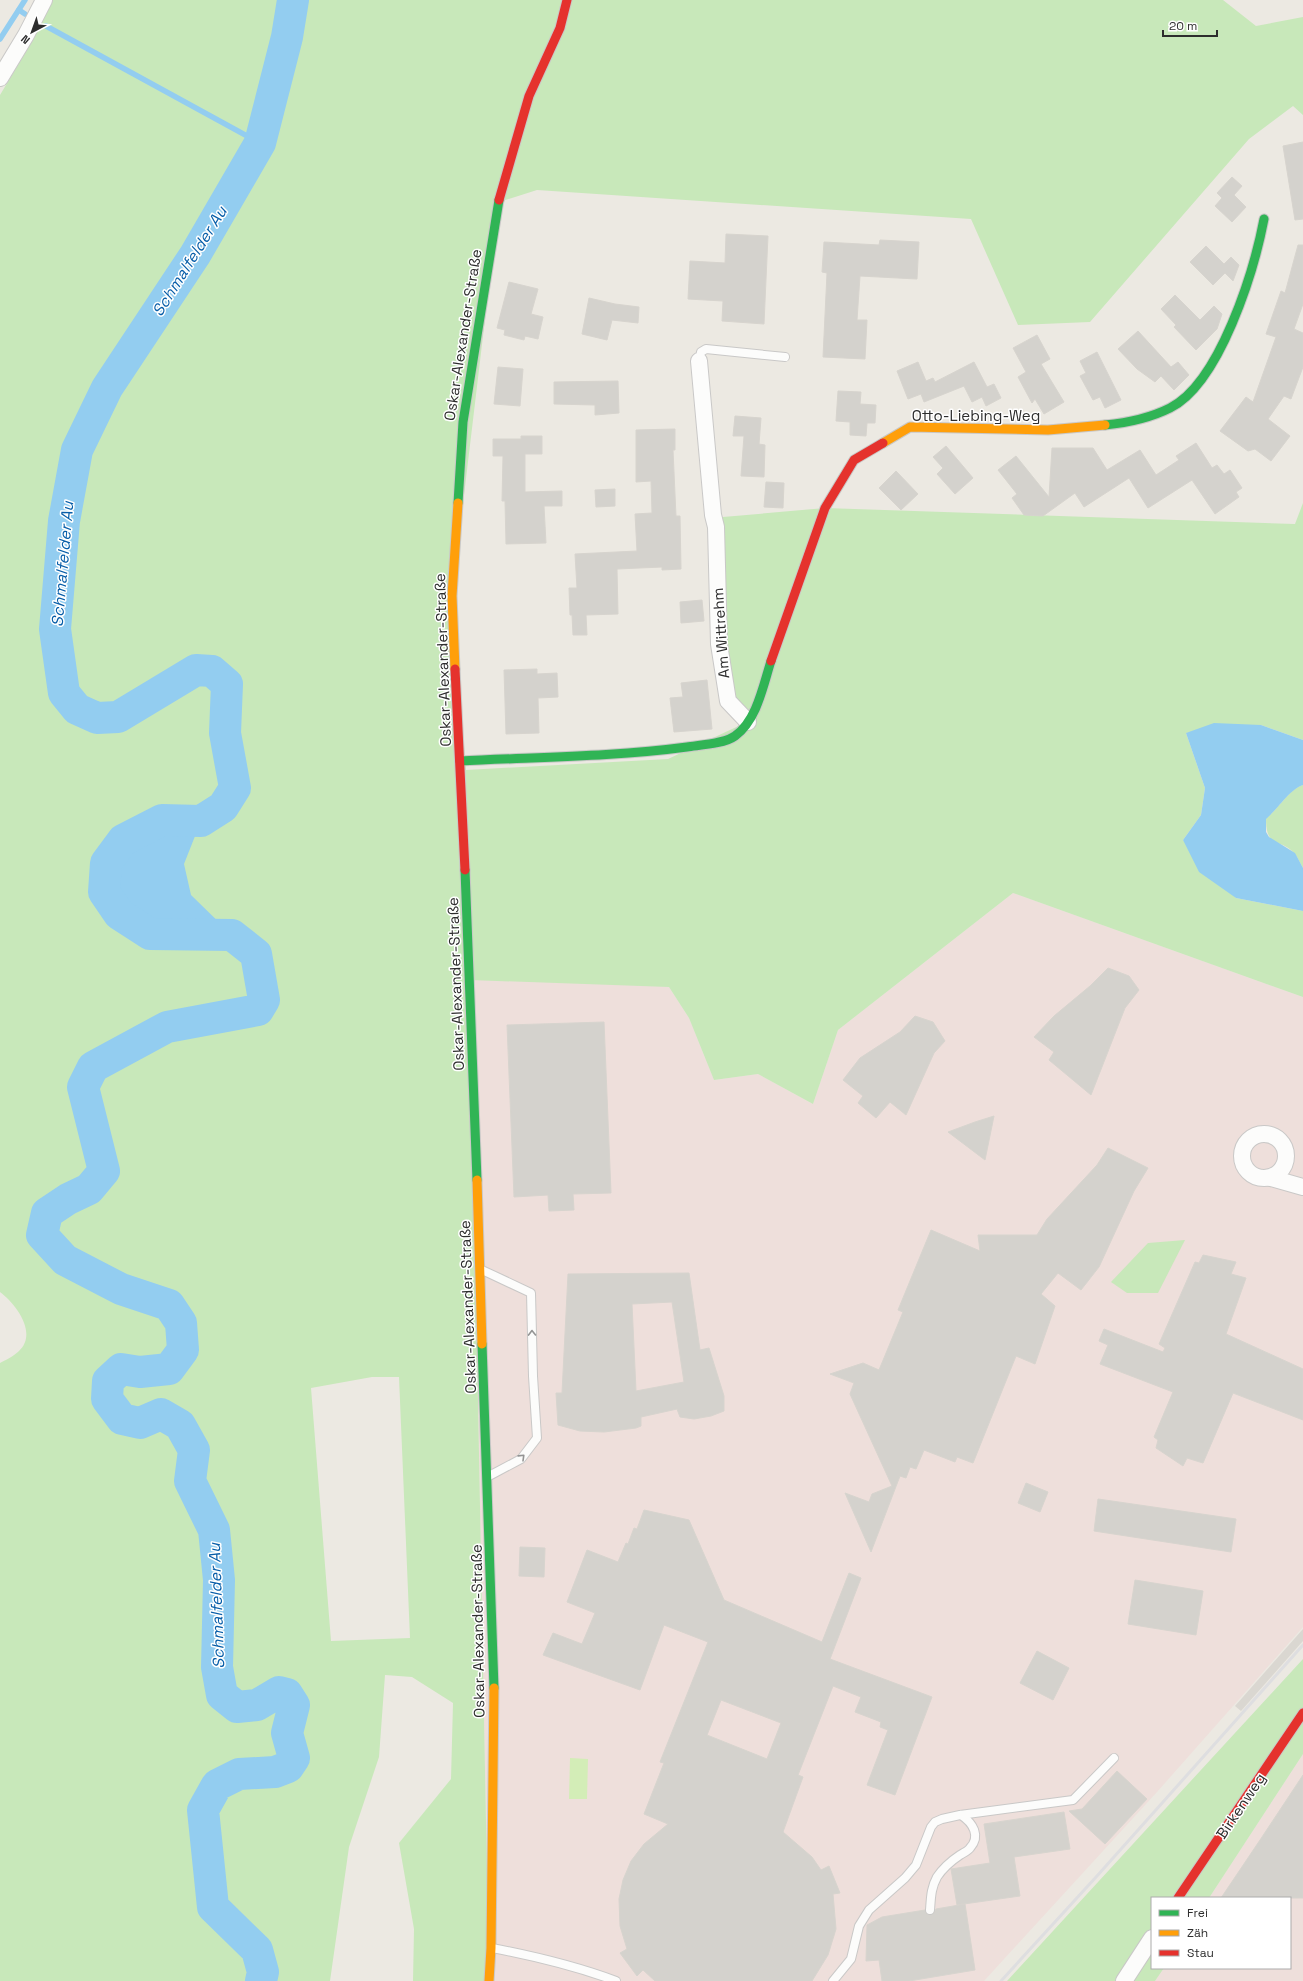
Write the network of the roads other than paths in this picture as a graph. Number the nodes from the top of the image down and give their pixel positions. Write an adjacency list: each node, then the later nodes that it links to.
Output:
1 (44, 0): 3 (street)
2 (567, 0): 8 (street, Oskar-Alexander-Straße)
3 (0, 78)
4 (1264, 219): 7 (street, Otto-Liebing-Weg)
5 (785, 356): 6 (lane)
6 (699, 360): 7 (street, Am Wittrehm)
7 (748, 722): 8 (street)
8 (460, 761): 11 (street, Oskar-Alexander-Straße)
9 (1271, 1178): 10 (street)
10 (1303, 1187)
11 (480, 1269): 12 (street, Oskar-Alexander-Straße); 12 (lane, one-way to 11)
12 (488, 1476): 19 (street, Oskar-Alexander-Straße)
13 (1303, 1713): 16 (street, Birkenweg)
14 (1114, 1758): 15 (lane)
15 (960, 1815): 17 (lane); 22 (lane)
16 (1179, 1897)
17 (930, 1910)
18 (1151, 1940): 23 (street)
19 (491, 1948): 20 (street, Oskar-Alexander-Straße); 21 (lane)
20 (489, 1981)
21 (616, 1981)
22 (833, 1981)
23 (1124, 1981)

